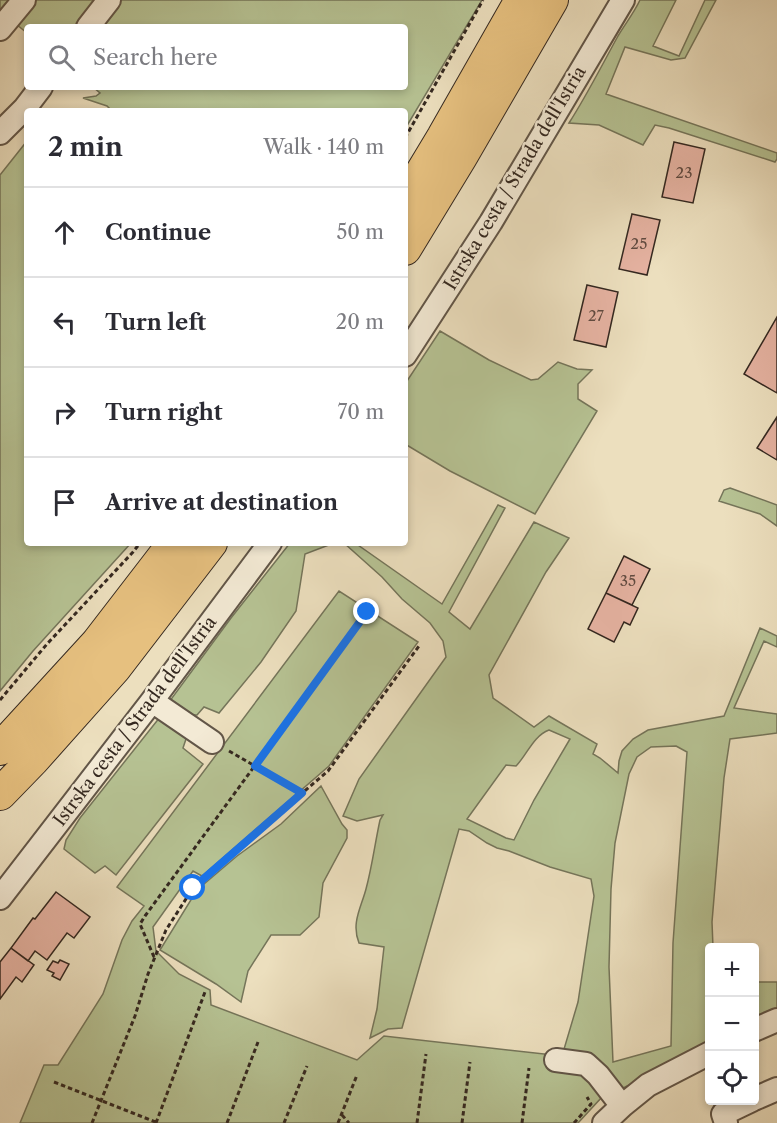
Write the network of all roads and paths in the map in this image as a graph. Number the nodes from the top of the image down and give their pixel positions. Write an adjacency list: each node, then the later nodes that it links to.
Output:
1 (24, 0): 8 (street)
2 (110, 0): 7 (street)
3 (483, 0): 13 (path)
4 (521, 0): 14 (highway)
5 (552, 0): 15 (highway)
6 (623, 0): 16 (street, Istrska cesta / Strada dell'Istria)
7 (90, 24)
8 (0, 28)
9 (39, 90): 10 (street)
10 (25, 108)
11 (24, 109): 12 (street)
12 (0, 133)
13 (408, 133)
14 (408, 195)
15 (408, 244)
16 (408, 350)
17 (138, 546): 23 (path)
18 (172, 546): 26 (highway)
19 (209, 546): 29 (highway)
20 (268, 546): 24 (street, Istrska cesta / Strada dell'Istria)
21 (367, 612): 27 (path)
22 (419, 645): 28 (path)
23 (0, 700)
24 (152, 701): 25 (street); 30 (street, Istrska cesta / Strada dell'Istria)
25 (212, 742): 27 (path)
26 (0, 749)
27 (255, 766): 28 (path); 31 (path)
28 (302, 793): 31 (path)
29 (0, 794)
30 (0, 898)
31 (155, 958): 47 (path)
32 (205, 992): 52 (path)
33 (777, 1020): 34 (street)
34 (759, 1028)
35 (258, 1042): 53 (path)
36 (426, 1054): 57 (path)
37 (705, 1056): 49 (street)
38 (556, 1060): 49 (street)
39 (470, 1062): 58 (path)
40 (307, 1066): 54 (path)
41 (529, 1068): 59 (path)
42 (357, 1075): 50 (path)
43 (54, 1082): 47 (path)
44 (777, 1089): 46 (street)
45 (586, 1096): 60 (path)
46 (759, 1097)
47 (101, 1100): 51 (path); 52 (path)
48 (742, 1105): 62 (street)
49 (622, 1106): 61 (street)
50 (341, 1115): 55 (path); 56 (path)
51 (92, 1123)
52 (157, 1123)
53 (227, 1123)
54 (284, 1123)
55 (338, 1123)
56 (349, 1123)
57 (417, 1123)
58 (462, 1123)
59 (522, 1123)
60 (574, 1123)
61 (604, 1123)
62 (726, 1123)

